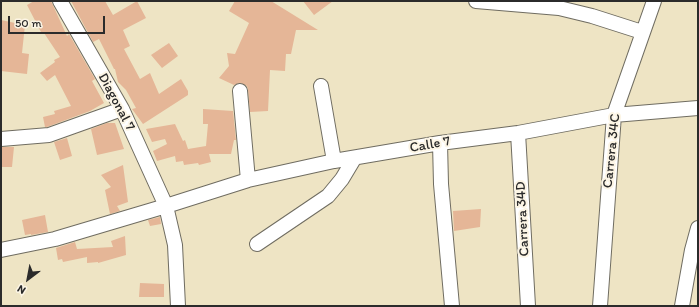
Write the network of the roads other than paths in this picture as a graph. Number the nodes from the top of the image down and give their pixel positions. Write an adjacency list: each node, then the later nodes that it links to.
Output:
1 (60, 1): 9 (street, Diagonal 7)
2 (476, 1): 4 (street)
3 (654, 1): 5 (street, Carrera 34C)
4 (560, 5): 5 (street)
5 (642, 32): 10 (street, Carrera 34C)
6 (320, 86): 15 (street)
7 (240, 91): 16 (street)
8 (698, 108): 10 (street, Calle 7)
9 (122, 109): 12 (street); 17 (street, Diagonal 7)
10 (614, 115): 11 (street, Calle 7); 24 (street, Carrera 34C)
11 (518, 133): 13 (street, Calle 7); 23 (street, Carrera 34D)
12 (1, 139)
13 (440, 143): 14 (street, Calle 7); 22 (street)
14 (354, 159): 15 (street, Calle 7); 19 (street)
15 (334, 162): 16 (street, Calle 7)
16 (248, 180): 17 (street, Calle 7)
17 (166, 206): 20 (street, Calle 7); 21 (street, Diagonal 7)
18 (698, 228): 25 (street)
19 (256, 244)
20 (1, 250)
21 (178, 306)
22 (452, 306)
23 (528, 306)
24 (600, 306)
25 (682, 306)

